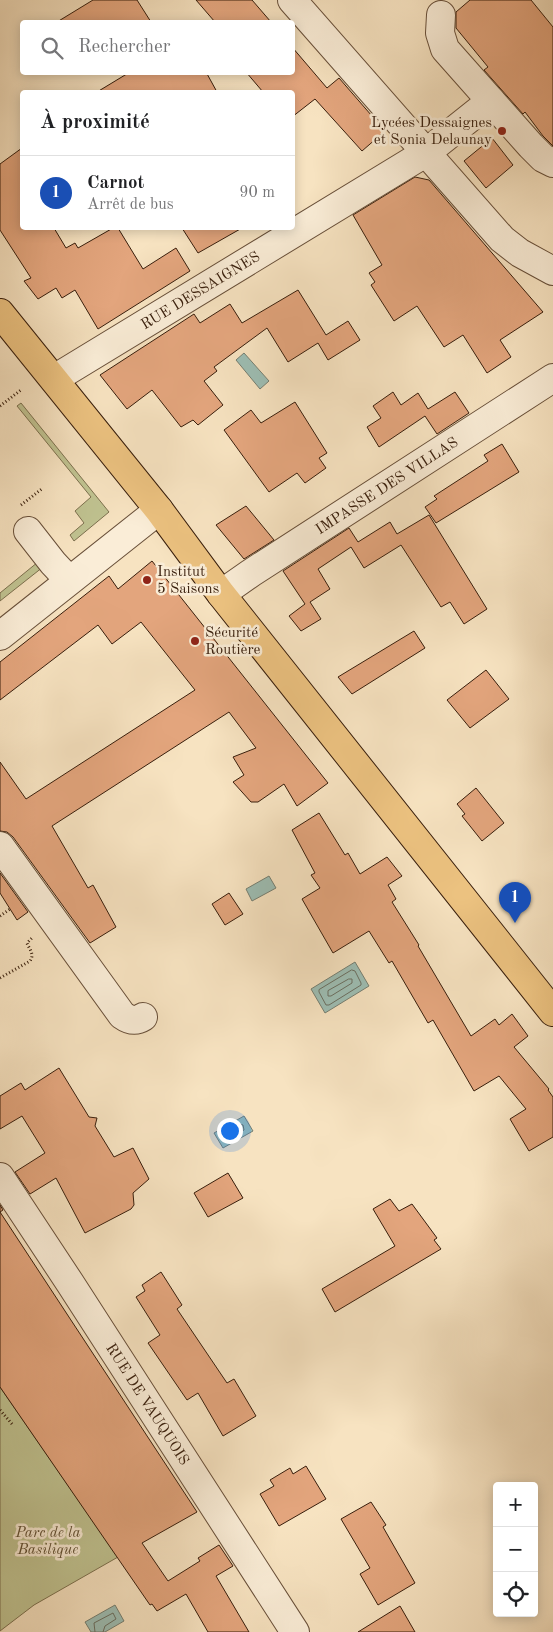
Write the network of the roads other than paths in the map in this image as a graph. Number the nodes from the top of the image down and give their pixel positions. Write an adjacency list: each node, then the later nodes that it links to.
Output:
1 (292, 0): 4 (street)
2 (441, 15): 3 (street)
3 (491, 101): 4 (street, RUE DESSAIGNES); 5 (street)
4 (426, 152): 6 (street); 9 (street, RUE DESSAIGNES)
5 (553, 163)
6 (553, 271)
7 (0, 313): 9 (main road)
8 (553, 378): 13 (street, IMPASSE DES VILLAS)
9 (54, 379): 10 (main road)
10 (159, 510): 12 (street); 13 (main road)
11 (28, 531): 12 (street)
12 (69, 580): 14 (street)
13 (221, 594): 16 (main road)
14 (0, 636)
15 (0, 846): 17 (street)
16 (553, 1012)
17 (143, 1017)
18 (0, 1177): 19 (street, RUE DE VAUQUOIS)
19 (295, 1632)

